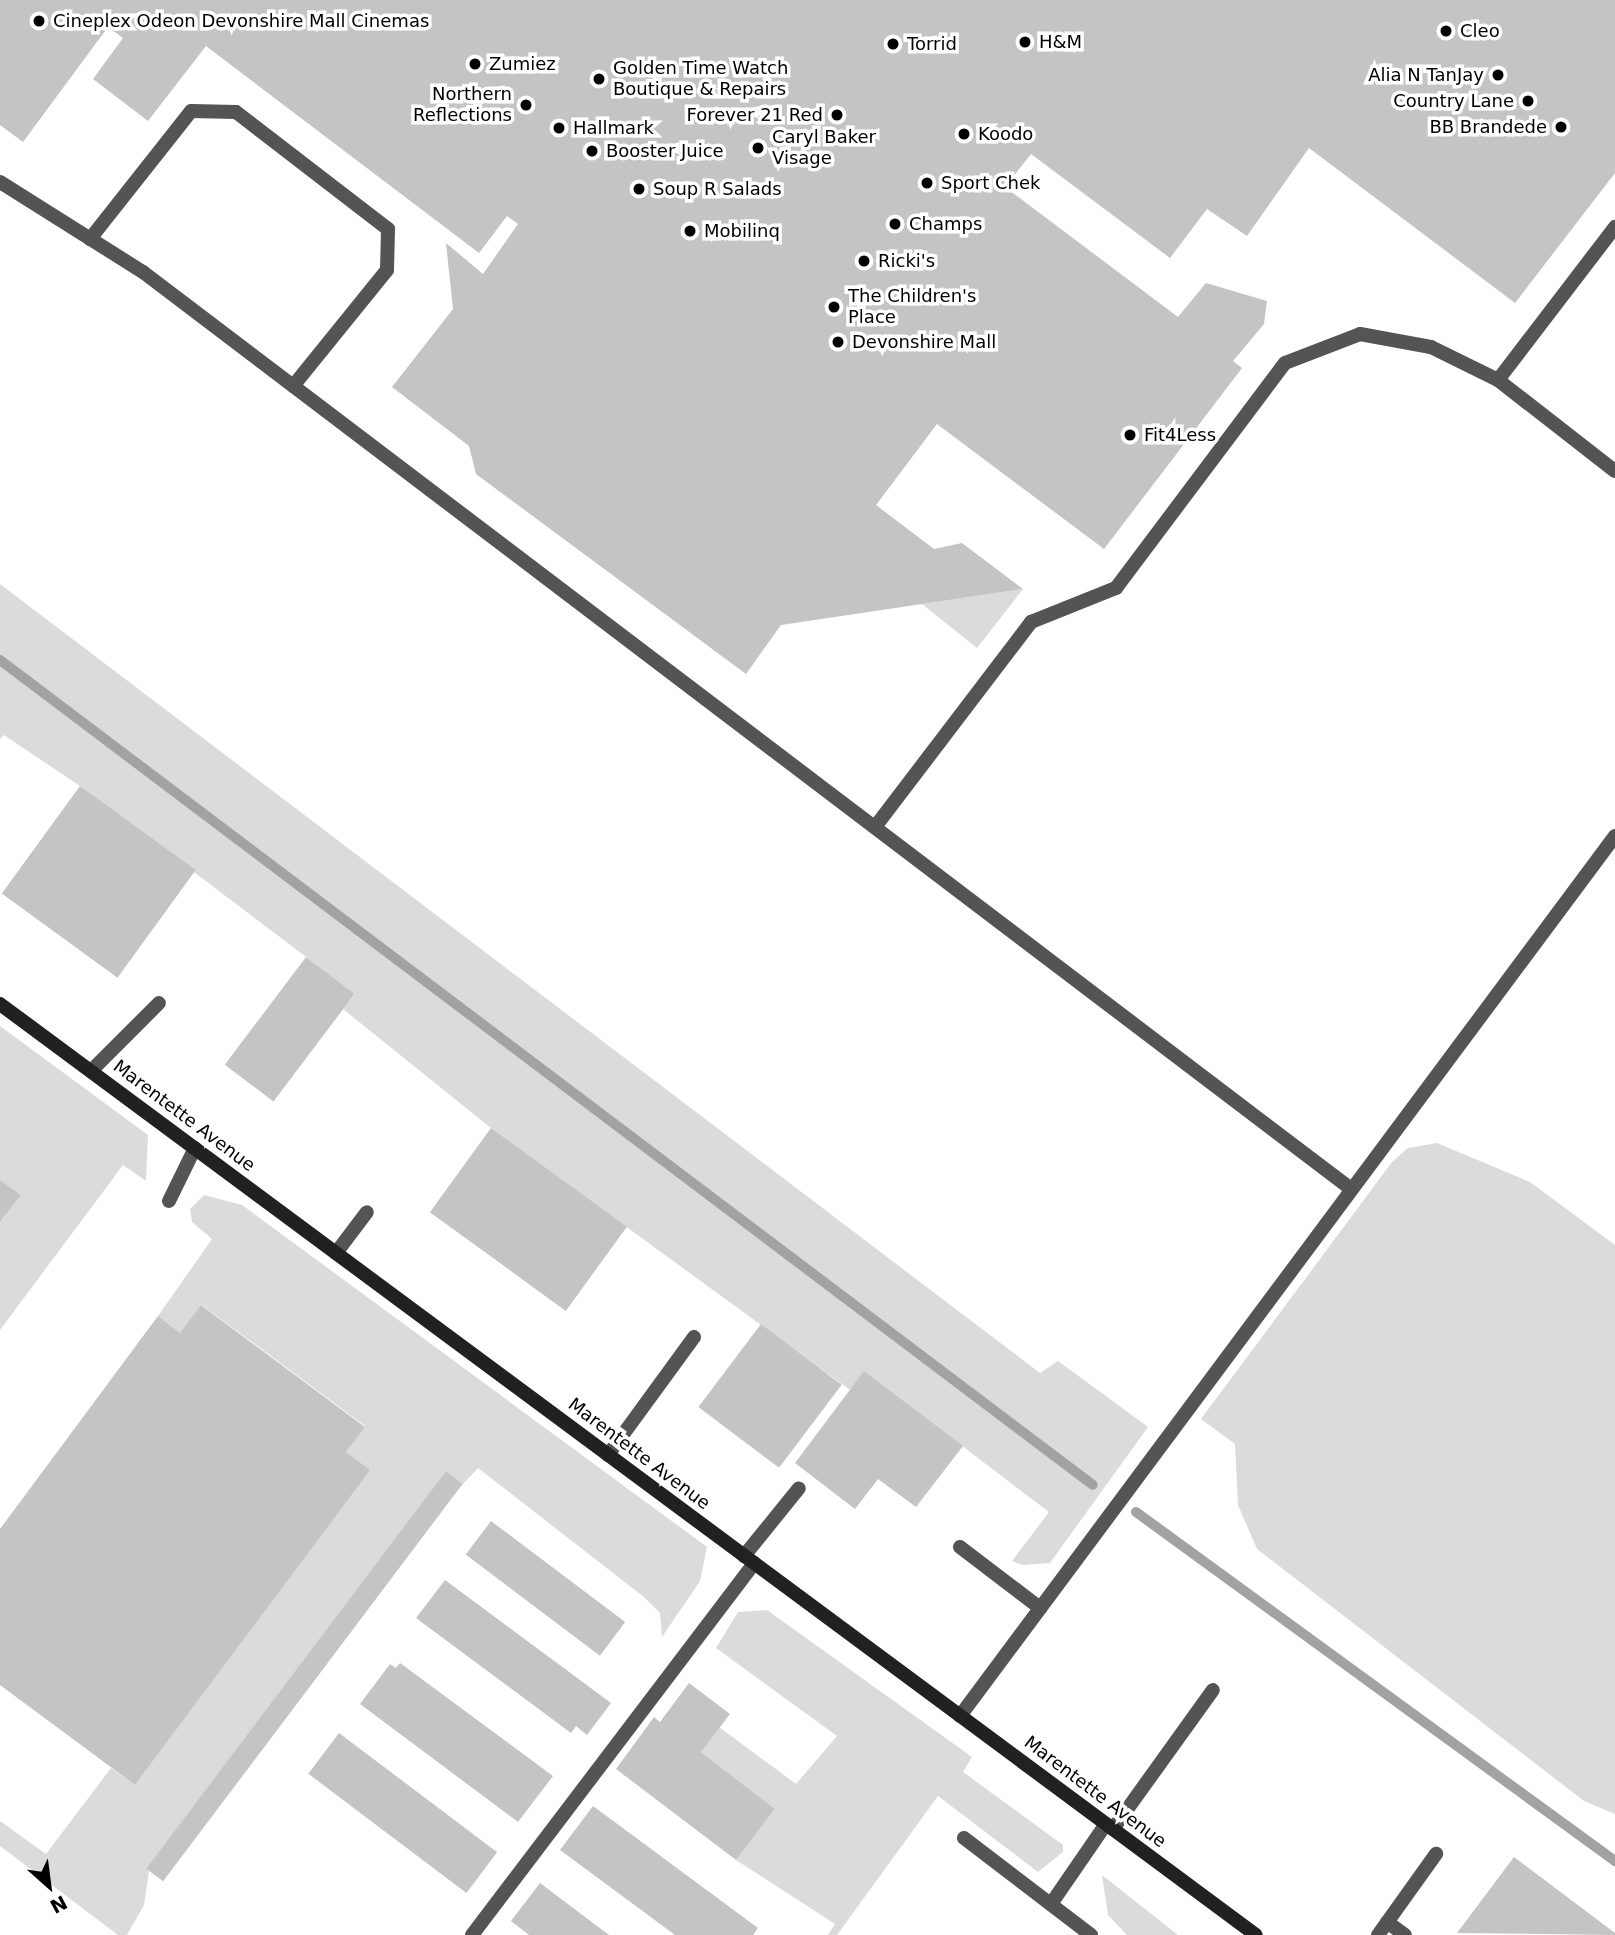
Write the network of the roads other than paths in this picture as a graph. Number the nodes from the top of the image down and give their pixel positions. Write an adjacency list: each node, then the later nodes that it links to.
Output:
1 (0, 182): 3 (lane)
2 (1615, 227): 4 (lane)
3 (90, 239): 5 (lane); 5 (lane)
4 (1498, 380): 6 (lane); 7 (lane)
5 (293, 386): 7 (lane)
6 (1615, 471)
7 (875, 827): 13 (lane)
8 (1615, 836): 13 (lane)
9 (159, 1003): 11 (lane)
10 (0, 1004): 11 (street, Marentette Avenue)
11 (91, 1071): 12 (street, Marentette Avenue)
12 (195, 1148): 14 (lane); 16 (street, Marentette Avenue)
13 (1351, 1189): 22 (lane)
14 (169, 1201)
15 (367, 1212): 16 (lane)
16 (336, 1253): 18 (street, Marentette Avenue)
17 (694, 1337): 18 (lane)
18 (608, 1455): 21 (street, Marentette Avenue)
19 (799, 1488): 21 (lane)
20 (960, 1547): 22 (lane)
21 (749, 1559): 24 (street, Marentette Avenue); 30 (lane)
22 (1040, 1608): 24 (lane)
23 (1213, 1690): 25 (lane)
24 (960, 1716): 25 (street, Marentette Avenue)
25 (1110, 1826): 28 (lane); 32 (street, Marentette Avenue)
26 (964, 1838): 28 (lane)
27 (1436, 1854): 29 (lane)
28 (1051, 1905): 31 (lane)
29 (1387, 1922): 33 (lane); 34 (lane)
30 (472, 1935)
31 (1091, 1935)
32 (1256, 1935)
33 (1378, 1935)
34 (1405, 1935)

